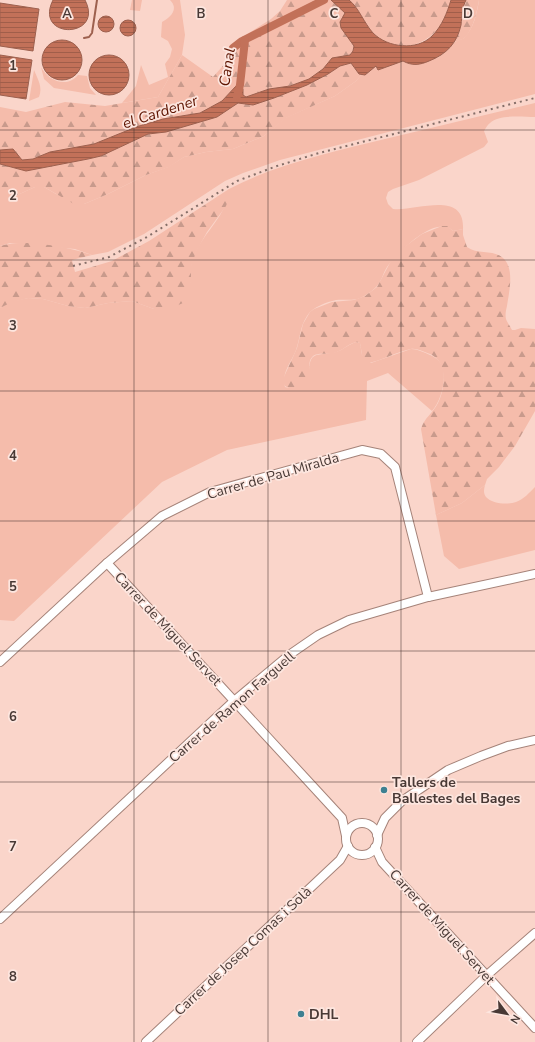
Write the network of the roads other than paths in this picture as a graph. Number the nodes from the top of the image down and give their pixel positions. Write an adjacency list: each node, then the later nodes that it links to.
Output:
1 (108, 563): 3 (street, Carrer de Pau Miralda); 4 (street, Carrer de Pau Miralda); 5 (street, Carrer de Miguel Servet)
2 (535, 574): 3 (street, Carrer de Ramon Farguell)
3 (428, 597): 5 (street, Carrer de Ramon Farguell)
4 (0, 662)
5 (234, 701): 7 (street, Carrer de Miguel Servet); 18 (street, Carrer de Ramon Farguell)
6 (535, 740): 8 (street)
7 (342, 818): 9 (street, Carrer de Miguel Servet); 11 (street)
8 (385, 818): 9 (street); 10 (street)
9 (364, 824): 10 (street); 11 (street)
10 (377, 835): 13 (street)
11 (346, 836): 12 (street)
12 (348, 846): 14 (street); 16 (street, Carrer de Josep Comas i Solà)
13 (375, 847): 15 (street); 17 (street, Carrer de Miguel Servet)
14 (354, 853): 15 (street); 16 (street, Carrer de Josep Comas i Solà)
15 (364, 855): 17 (street, Carrer de Miguel Servet)
16 (340, 860): 22 (street, Carrer de Josep Comas i Solà)
17 (382, 862): 20 (street, Carrer de Miguel Servet)
18 (0, 919)
19 (535, 933): 20 (street)
20 (486, 976): 21 (street, Carrer de Miguel Servet); 23 (street)
21 (535, 1028)
22 (146, 1042)
23 (417, 1042)

